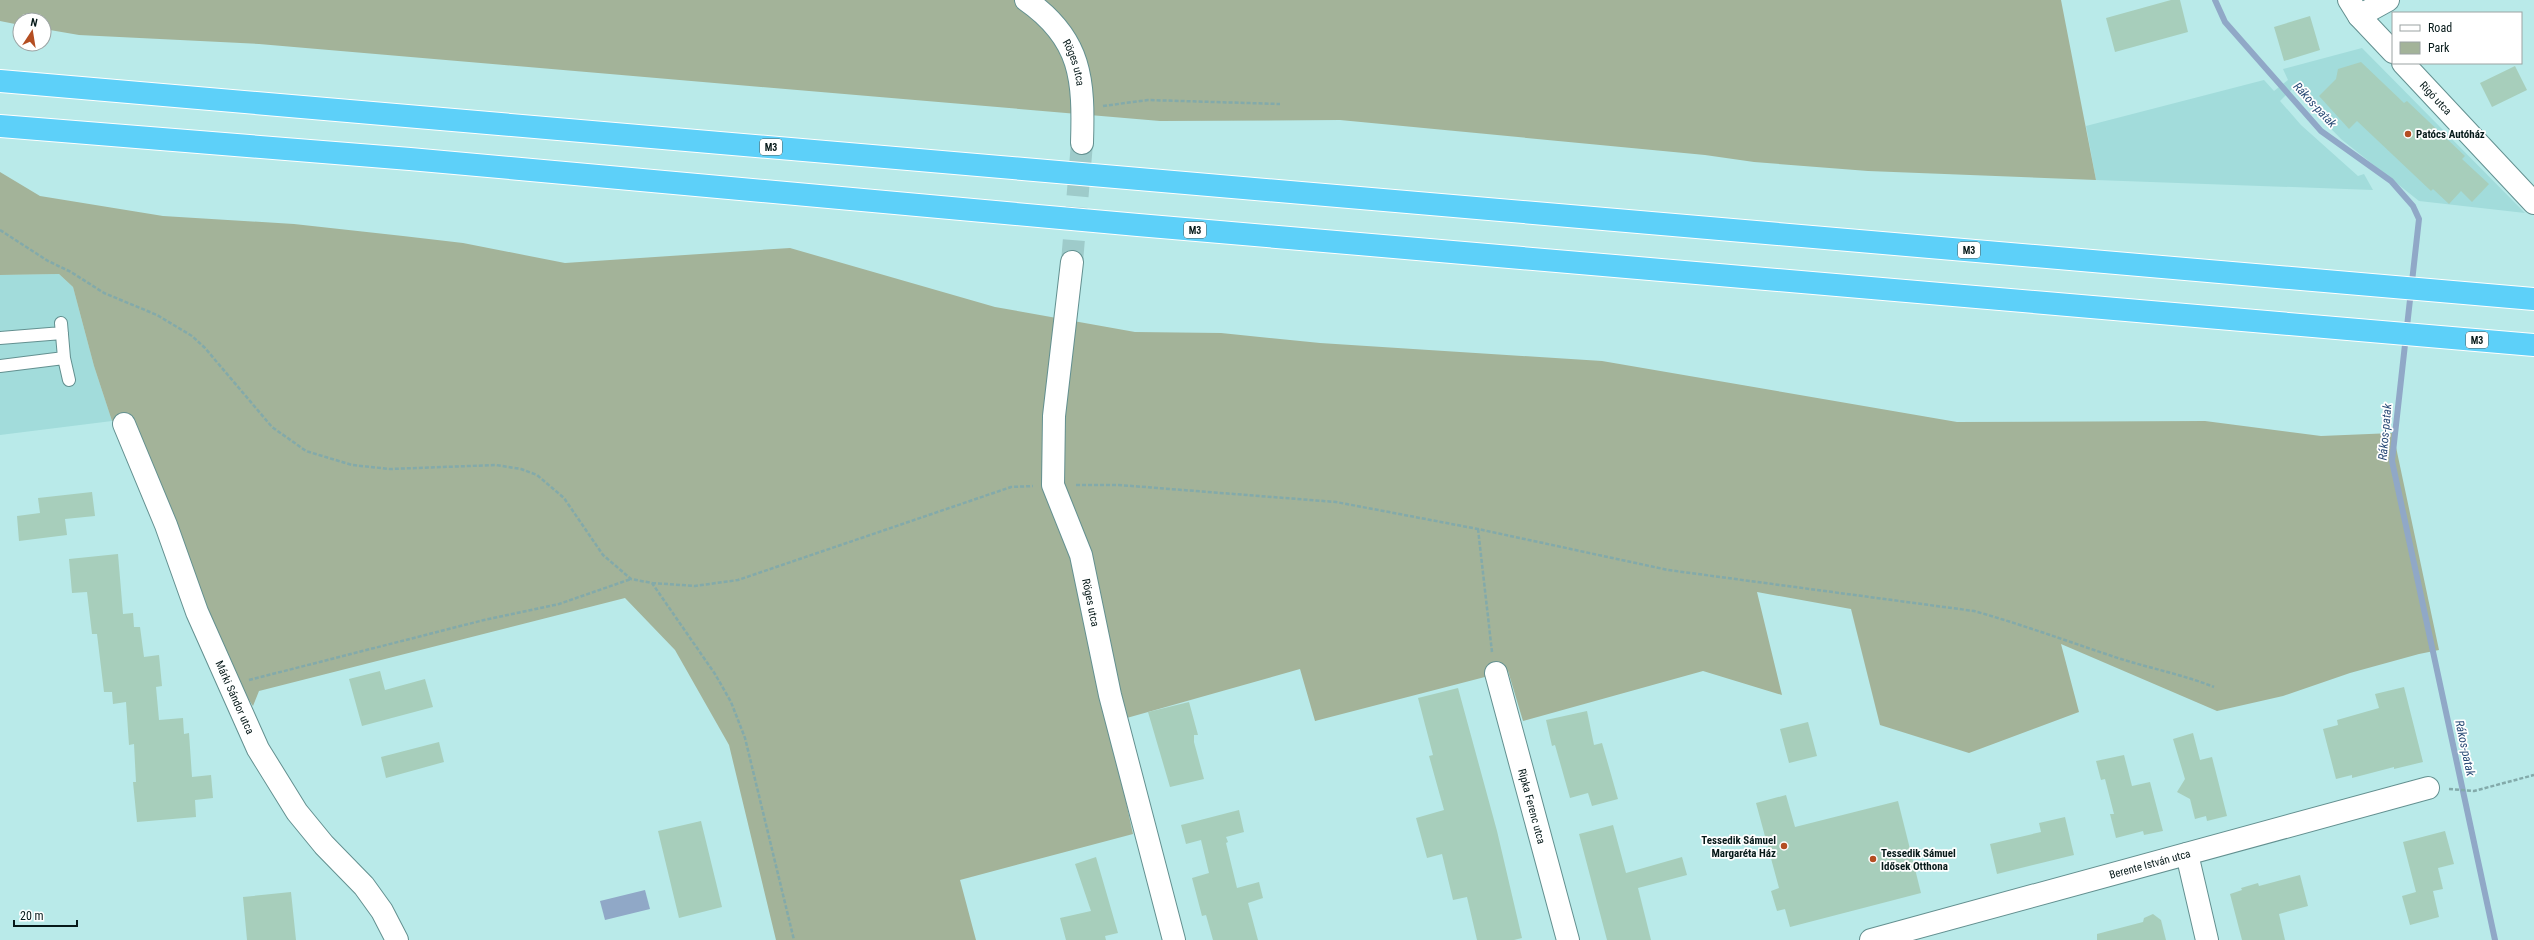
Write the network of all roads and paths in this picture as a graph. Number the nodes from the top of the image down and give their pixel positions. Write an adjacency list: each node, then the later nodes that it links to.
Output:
1 (1026, 0): 8 (street, Röges utca)
2 (2388, 0): 3 (street)
3 (2354, 8): 4 (street)
4 (2392, 51)
5 (2404, 64): 11 (street, Rigó utca)
6 (0, 81): 14 (highway, M3)
7 (1280, 104): 8 (path)
8 (1083, 108): 10 (street, Röges utca)
9 (0, 126): 16 (highway, M3)
10 (1082, 143)
11 (2534, 203)
12 (0, 230): 23 (path)
13 (1072, 262): 21 (street, Röges utca)
14 (2534, 299)
15 (0, 338): 17 (lane)
16 (2534, 345)
17 (64, 358): 18 (lane); 19 (lane)
18 (0, 366)
19 (69, 380)
20 (124, 424): 26 (street, Márki Sándor utca)
21 (1053, 485): 22 (path); 24 (path); 34 (street, Röges utca)
22 (1478, 529): 25 (path); 27 (path)
23 (631, 579): 24 (path); 26 (path)
24 (652, 583): 33 (path)
25 (1496, 673): 35 (street, Ripka Ferenc utca)
26 (228, 686): 32 (street, Márki Sándor utca)
27 (2214, 687)
28 (2534, 774): 30 (path)
29 (2428, 788): 31 (street, Berente István utca)
30 (2449, 789)
31 (2187, 854): 36 (street, Berente István utca); 37 (street)
32 (396, 940)
33 (794, 940)
34 (1174, 940)
35 (1568, 940)
36 (1871, 940)
37 (2207, 940)

